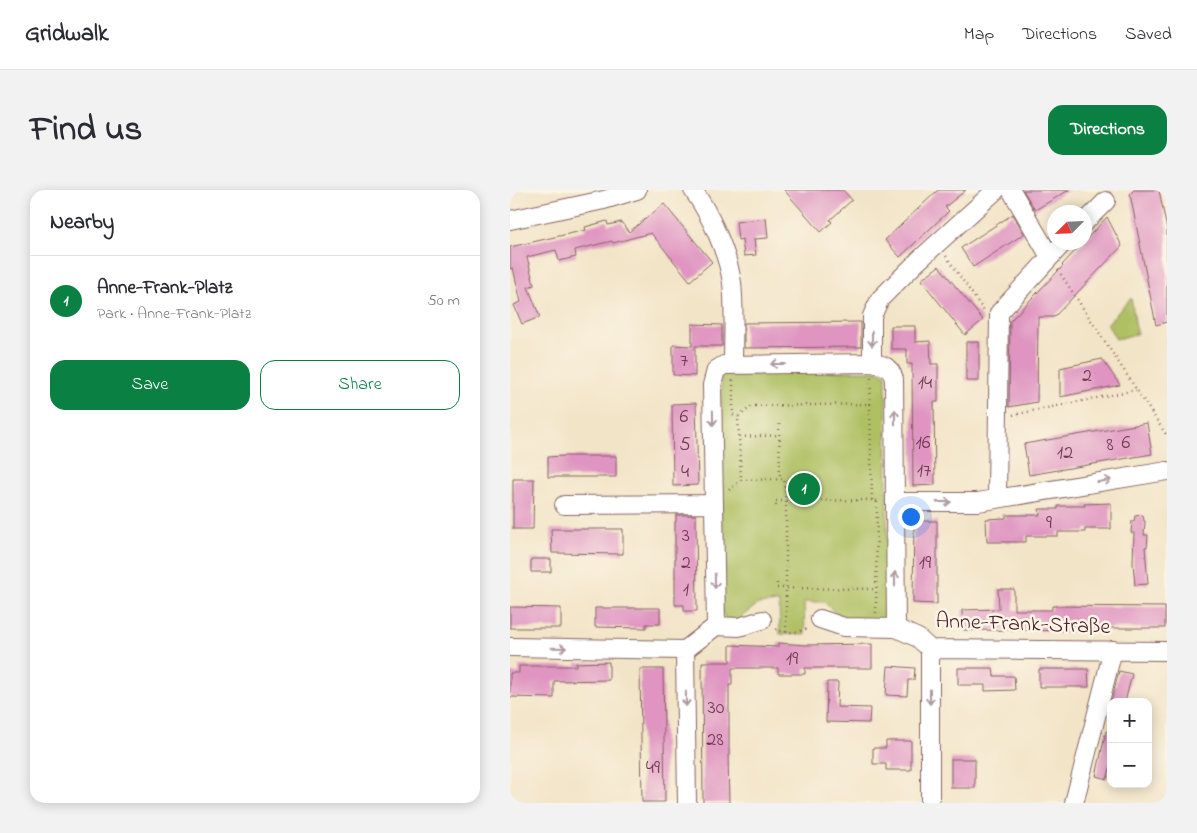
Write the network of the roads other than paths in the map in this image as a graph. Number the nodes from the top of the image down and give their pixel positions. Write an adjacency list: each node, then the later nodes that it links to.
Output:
1 (637, 190): 7 (street)
2 (693, 190): 11 (street)
3 (996, 190): 10 (street, one-way to 10)
4 (1011, 190): 9 (street)
5 (1106, 202): 6 (street)
6 (1092, 215)
7 (510, 220)
8 (1057, 250): 9 (street)
9 (1050, 257): 13 (street)
10 (872, 363): 11 (street, one-way to 11); 14 (street, one-way to 10)
11 (733, 364): 15 (street, one-way to 15)
12 (1167, 471): 13 (street, one-way to 12)
13 (997, 499): 14 (street, one-way to 13)
14 (895, 502): 20 (street, one-way to 14)
15 (714, 504): 16 (street); 19 (street, one-way to 19)
16 (564, 505)
17 (820, 619): 20 (street, Anne-Frank-Straße)
18 (762, 620): 19 (street)
19 (716, 626): 23 (street)
20 (896, 628): 22 (street, Anne-Frank-Straße)
21 (510, 647): 23 (street, one-way to 23)
22 (930, 649): 24 (street, Anne-Frank-Straße); 27 (street, one-way to 27)
23 (685, 650): 26 (street, one-way to 26)
24 (1113, 650): 25 (street, Anne-Frank-Straße); 28 (street)
25 (1167, 650)
26 (687, 803)
27 (930, 803)
28 (1074, 803)

